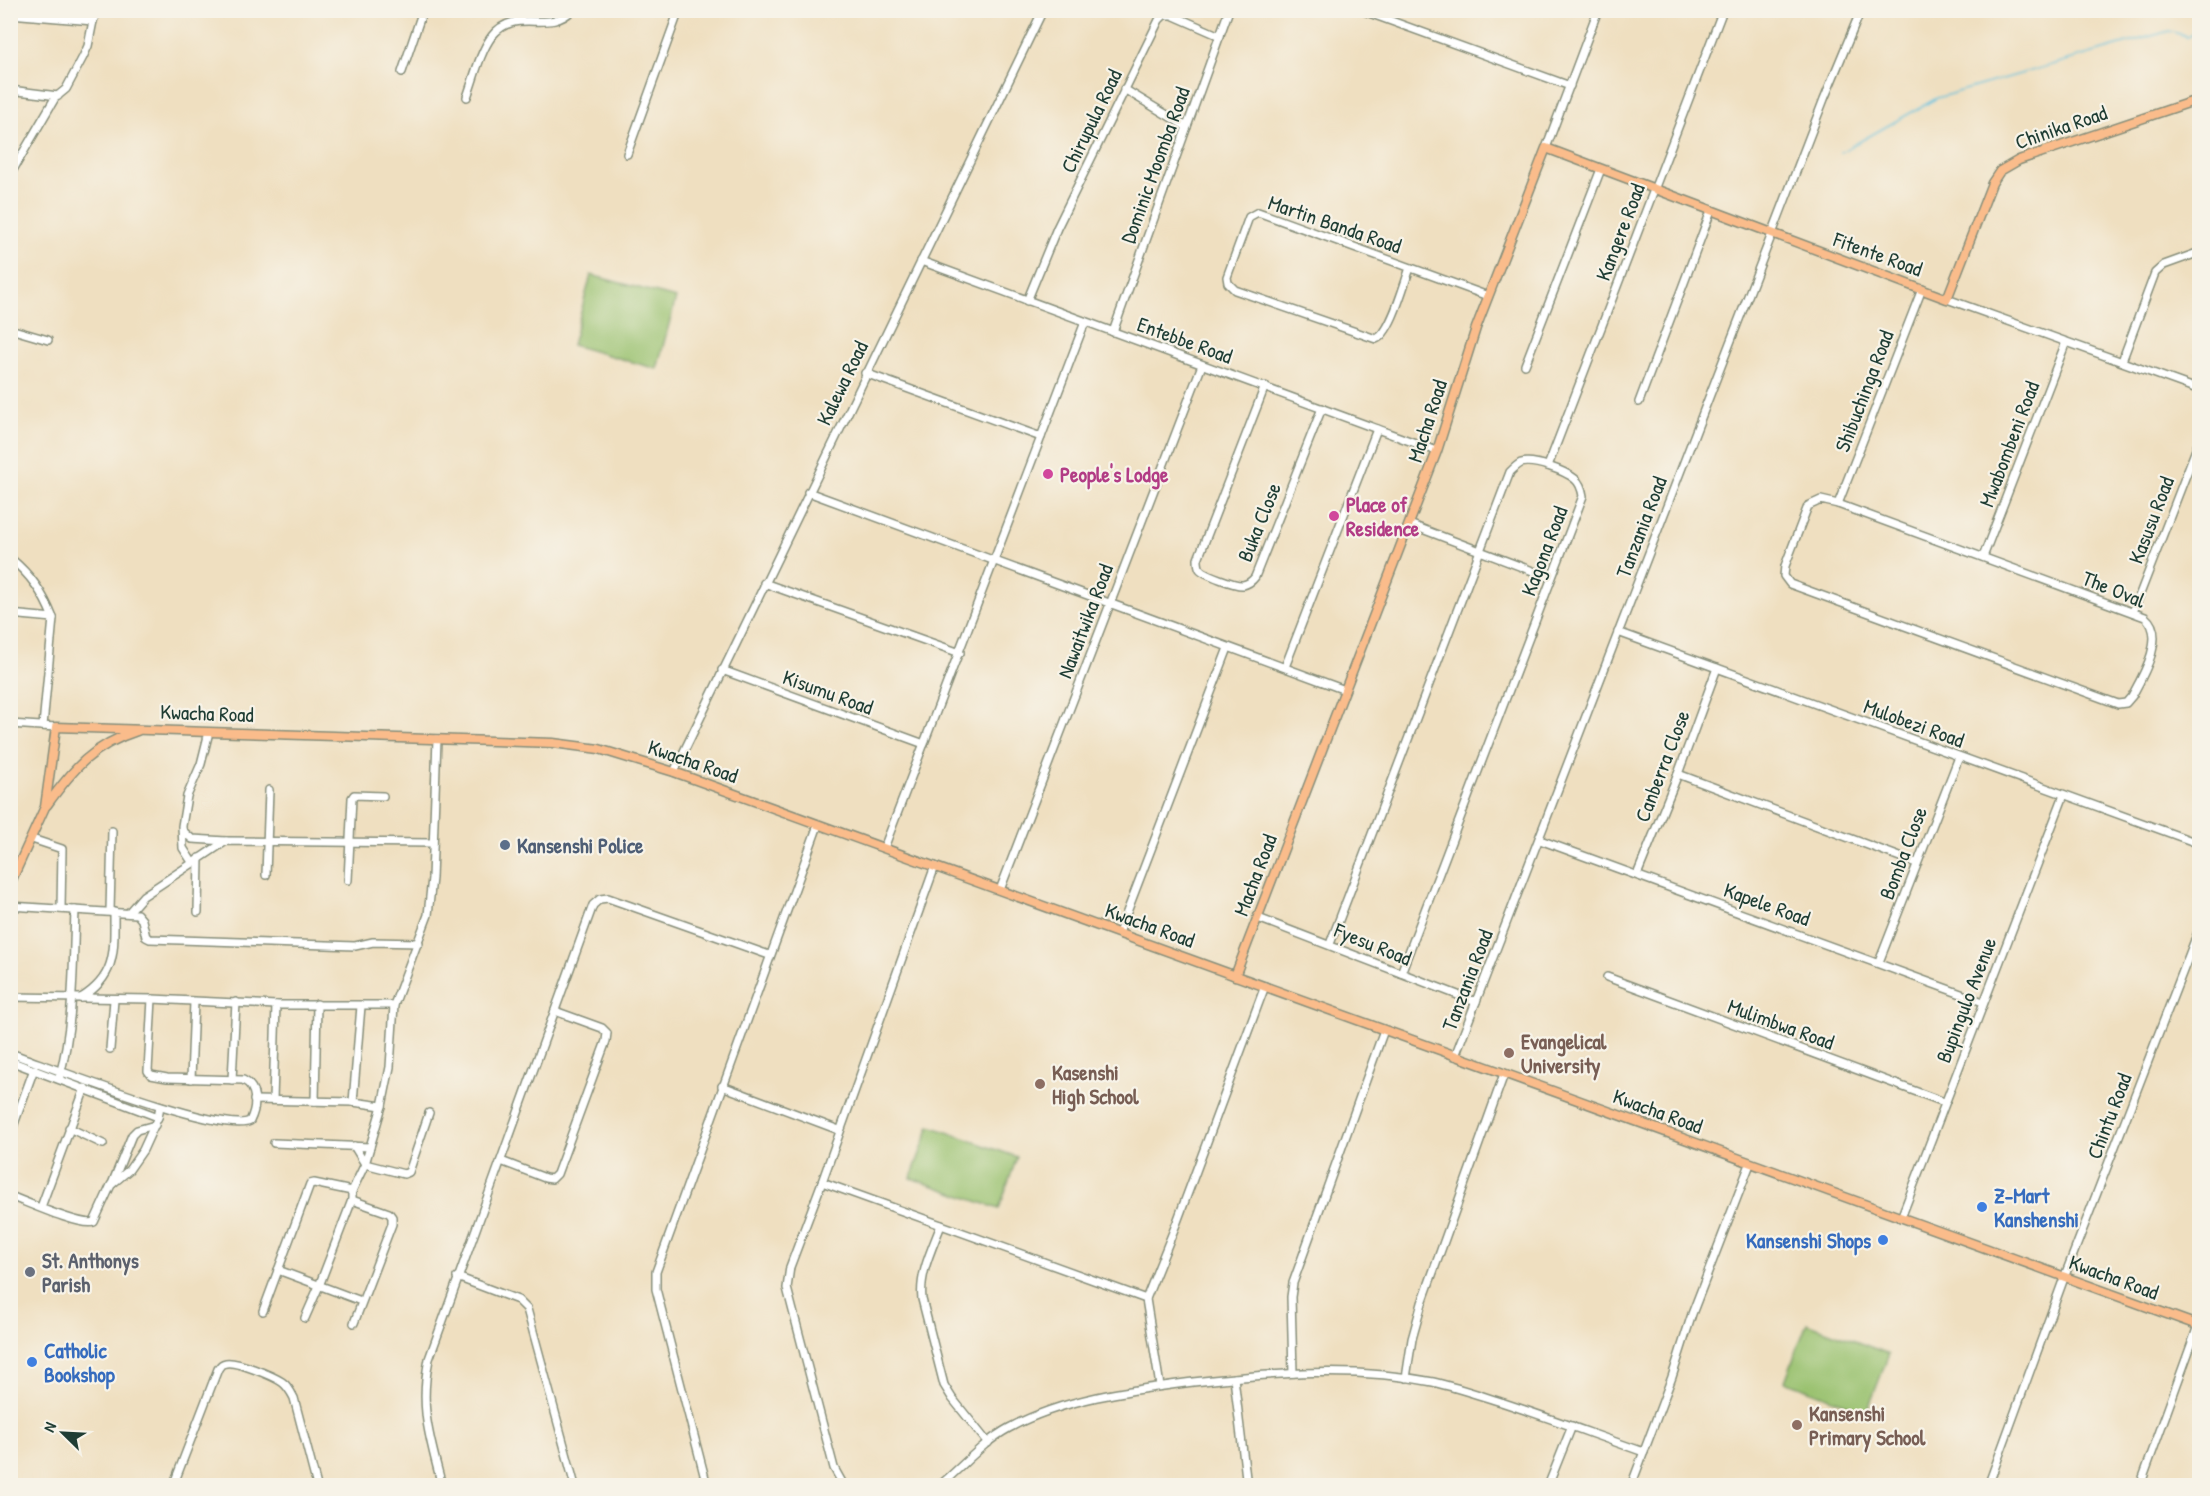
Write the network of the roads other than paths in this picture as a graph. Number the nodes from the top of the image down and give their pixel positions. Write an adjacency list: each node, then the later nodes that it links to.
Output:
1 (98, 10): 14 (street)
2 (423, 10): 16 (street)
3 (521, 10): 13 (street)
4 (572, 10): 13 (street)
5 (679, 10): 25 (street)
6 (1043, 10): 34 (street, Kalewa Road)
7 (1229, 10): 15 (street, Dominic Moomba Road)
8 (1361, 10): 17 (street)
9 (1598, 10): 17 (street, Macha Road)
10 (1723, 10): 30 (street, Kangere Road)
11 (1861, 10): 32 (street, Tanzania Road)
12 (10, 14): 14 (street)
13 (517, 20): 21 (street)
14 (93, 21): 20 (street)
15 (1220, 36): 18 (street, Chirupula Road); 23 (street, Dominic Moomba Road)
16 (402, 72)
17 (1570, 86): 24 (street, Macha Road)
18 (1124, 89): 23 (street); 39 (street, Chirupula Road)
19 (10, 90): 20 (street)
20 (58, 96): 27 (street)
21 (467, 97)
22 (2199, 99): 38 (main road, Chinika Road)
23 (1187, 127): 42 (street, Dominic Moomba Road)
24 (1546, 147): 28 (main road, Fitente Road); 37 (main road, Macha Road)
25 (627, 154)
26 (10, 160): 27 (street)
27 (19, 161): 29 (street)
28 (1601, 169): 30 (main road, Fitente Road); 47 (street)
29 (10, 175)
30 (1654, 189): 31 (main road, Fitente Road); 57 (street, Kangere Road)
31 (1711, 211): 32 (main road, Fitente Road); 51 (street)
32 (1772, 234): 36 (main road, Fitente Road); 71 (street, Tanzania Road)
33 (2199, 252): 45 (street)
34 (921, 261): 39 (street, Entebbe Road); 48 (street, Kalewa Road)
35 (1410, 268): 35 (street, Martin Banda Road); 37 (street, Martin Banda Road)
36 (1922, 290): 38 (main road, Fitente Road); 59 (street, Shibuchinga Road)
37 (1488, 296): 56 (main road, Macha Road)
38 (1947, 299): 44 (street, Fitente Road)
39 (1027, 301): 40 (street, Entebbe Road)
40 (1085, 322): 42 (street, Entebbe Road); 54 (street)
41 (10, 329): 43 (street)
42 (1113, 332): 46 (street, Entebbe Road)
43 (48, 340)
44 (2066, 342): 45 (street, Fitente Road); 62 (street, Mwabombeni Road)
45 (2122, 361): 50 (street, Fitente Road)
46 (1202, 364): 49 (street, Entebbe Road); 67 (street, Nawaitwika Road)
47 (1525, 365)
48 (865, 374): 54 (street); 58 (street, Kalewa Road)
49 (1265, 386): 52 (street, Entebbe Road); 52 (street, Buka Close)
50 (2199, 390)
51 (1639, 402)
52 (1322, 408): 53 (street, Entebbe Road)
53 (1377, 429): 56 (street, Entebbe Road); 74 (street)
54 (1041, 437): 64 (street)
55 (2199, 439): 68 (street, Kasusu Road)
56 (1437, 451): 60 (main road, Macha Road)
57 (1548, 466): 61 (street, Kagona Road); 65 (street, Kagona Road)
58 (808, 492): 64 (street); 66 (street, Kalewa Road)
59 (1838, 504): 62 (street, The Oval); 68 (street, The Oval)
60 (1409, 524): 61 (street); 77 (main road, Macha Road)
61 (1480, 551): 65 (street); 122 (street, Kagona Road)
62 (1983, 557): 68 (street, The Oval)
63 (10, 558): 70 (street)
64 (994, 562): 67 (street); 73 (street)
65 (1551, 578): 125 (street, Kagona Road)
66 (764, 583): 73 (street); 76 (street, Kalewa Road)
67 (1109, 603): 72 (street); 111 (street, Nawaitwika Road)
68 (2133, 612)
69 (10, 614): 70 (street)
70 (53, 618): 79 (street)
71 (1618, 632): 75 (street, Mulobezi Road); 96 (street, Tanzania Road)
72 (1228, 648): 74 (street); 120 (street)
73 (960, 652): 84 (street)
74 (1285, 667): 77 (street)
75 (1717, 669): 85 (street, Mulobezi Road); 87 (street, Canberra Close)
76 (722, 670): 84 (street, Kisumu Road); 86 (street, Kalewa Road)
77 (1345, 690): 118 (main road, Macha Road)
78 (10, 724): 79 (street)
79 (44, 726): 80 (street)
80 (56, 727): 81 (main road, Kwacha Road); 91 (main road)
81 (143, 729): 82 (main road, Kwacha Road); 91 (main road)
82 (209, 732): 83 (main road, Kwacha Road); 94 (street)
83 (437, 739): 86 (main road, Kwacha Road); 100 (street)
84 (924, 744): 102 (street)
85 (1959, 757): 90 (street, Mulobezi Road); 105 (street, Bomba Close)
86 (674, 772): 92 (main road, Kwacha Road)
87 (1678, 774): 105 (street); 107 (street, Canberra Close)
88 (269, 790): 98 (street)
89 (383, 795): 99 (street)
90 (2064, 795): 101 (street, Mulobezi Road); 137 (street, Bupingulo Avenue)
91 (45, 807): 95 (main road)
92 (818, 825): 102 (main road, Kwacha Road); 123 (street)
93 (112, 831): 115 (street)
94 (183, 831): 97 (street); 104 (street)
95 (32, 839): 110 (main road); 113 (street)
96 (1540, 840): 107 (street, Kapele Road); 136 (street, Tanzania Road)
97 (226, 841): 98 (street); 103 (street)
98 (267, 842): 99 (street); 108 (street)
99 (350, 843): 100 (street); 109 (street)
100 (434, 843): 121 (street)
101 (2199, 844)
102 (884, 848): 106 (main road, Kwacha Road)
103 (200, 858): 104 (street); 117 (street)
104 (192, 862): 116 (street)
105 (1917, 863): 124 (street, Bomba Close)
106 (935, 866): 111 (main road, Kwacha Road); 167 (street)
107 (1637, 874): 124 (street, Kapele Road)
108 (266, 875)
109 (348, 880)
110 (10, 884)
111 (1000, 890): 120 (main road, Kwacha Road)
112 (10, 906): 113 (street)
113 (61, 909): 114 (street)
114 (75, 910): 115 (street); 130 (street)
115 (112, 912): 116 (street); 131 (street)
116 (129, 912): 121 (street)
117 (198, 912)
118 (1258, 918): 122 (street, Fyesu Road); 126 (main road, Macha Road)
119 (2199, 927): 186 (street, Chintu Road)
120 (1119, 933): 126 (main road, Kwacha Road)
121 (419, 943): 140 (street)
122 (1330, 944): 125 (street, Fyesu Road)
123 (769, 955): 142 (street); 153 (street)
124 (1880, 962): 137 (street, Kapele Road)
125 (1401, 973): 136 (street, Fyesu Road)
126 (1235, 976): 128 (main road, Kwacha Road)
127 (1607, 977): 160 (street, Mulimbwa Road)
128 (1265, 986): 143 (main road, Kwacha Road); 188 (street)
129 (10, 997): 130 (street)
130 (72, 998): 131 (street); 148 (street)
131 (81, 998): 133 (street)
132 (152, 999): 133 (street); 134 (street); 151 (street)
133 (114, 1000): 144 (street)
134 (194, 1002): 135 (street); 151 (street)
135 (236, 1002): 139 (street); 152 (street)
136 (1476, 1002): 145 (street, Tanzania Road)
137 (1983, 1002): 160 (street, Bupingulo Avenue)
138 (317, 1004): 139 (street); 141 (street); 158 (street)
139 (276, 1005): 157 (street)
140 (394, 1005): 141 (street); 162 (street)
141 (362, 1006): 159 (street)
142 (555, 1011): 173 (street); 173 (street)
143 (1383, 1030): 145 (main road, Kwacha Road); 194 (street)
144 (110, 1049)
145 (1455, 1056): 149 (main road, Kwacha Road)
146 (12, 1057): 147 (street); 148 (street)
147 (34, 1070): 150 (street); 168 (street)
148 (62, 1071): 150 (street); 155 (street)
149 (1504, 1074): 175 (main road, Kwacha Road); 196 (street)
150 (59, 1079): 154 (street)
151 (191, 1079): 152 (street)
152 (232, 1080): 156 (street)
153 (722, 1086): 167 (street); 205 (street)
154 (85, 1088): 155 (street); 166 (street)
155 (107, 1092): 161 (street); 164 (street)
156 (254, 1100): 157 (street); 161 (street)
157 (273, 1100): 158 (street)
158 (315, 1101): 159 (street)
159 (353, 1102): 162 (street)
160 (1944, 1102): 182 (street, Bupingulo Avenue)
161 (160, 1106): 164 (street)
162 (382, 1106): 172 (street)
163 (429, 1113): 174 (street)
164 (158, 1116): 165 (street)
165 (154, 1125): 177 (street); 177 (street)
166 (69, 1128): 170 (street); 181 (street)
167 (839, 1130): 176 (street)
168 (10, 1135)
169 (274, 1143): 171 (street)
170 (103, 1144)
171 (354, 1146): 172 (street); 174 (street)
172 (370, 1147): 174 (street)
173 (501, 1161): 185 (street)
174 (365, 1164): 178 (street)
175 (1750, 1164): 182 (main road, Kwacha Road); 200 (street)
176 (822, 1182): 183 (street); 206 (street)
177 (111, 1185): 181 (street)
178 (352, 1191): 180 (street); 184 (street)
179 (10, 1196): 181 (street)
180 (352, 1200): 187 (street); 189 (street)
181 (40, 1207)
182 (1901, 1218): 186 (main road, Kwacha Road)
183 (941, 1225): 188 (street); 199 (street)
184 (278, 1270): 187 (street); 190 (street)
185 (457, 1277): 203 (street); 204 (street)
186 (2064, 1278): 193 (main road, Kwacha Road); 211 (street, Chintu Road)
187 (319, 1286): 189 (street); 191 (street)
188 (1146, 1299): 197 (street)
189 (361, 1301): 192 (street)
190 (263, 1311)
191 (305, 1318)
192 (354, 1323)
193 (2199, 1326): 212 (street)
194 (1293, 1373): 195 (street); 196 (street)
195 (1234, 1378): 197 (street); 208 (street)
196 (1406, 1378): 198 (street)
197 (1160, 1386): 199 (street)
198 (1572, 1426): 200 (street); 209 (street)
199 (988, 1443): 207 (street)
200 (1644, 1452): 210 (street)
201 (173, 1485): 202 (street)
202 (317, 1485)
203 (442, 1485)
204 (575, 1485)
205 (707, 1485)
206 (844, 1485)
207 (939, 1485)
208 (1247, 1485)
209 (1548, 1485)
210 (1631, 1485)
211 (1988, 1485)
212 (2140, 1485)

